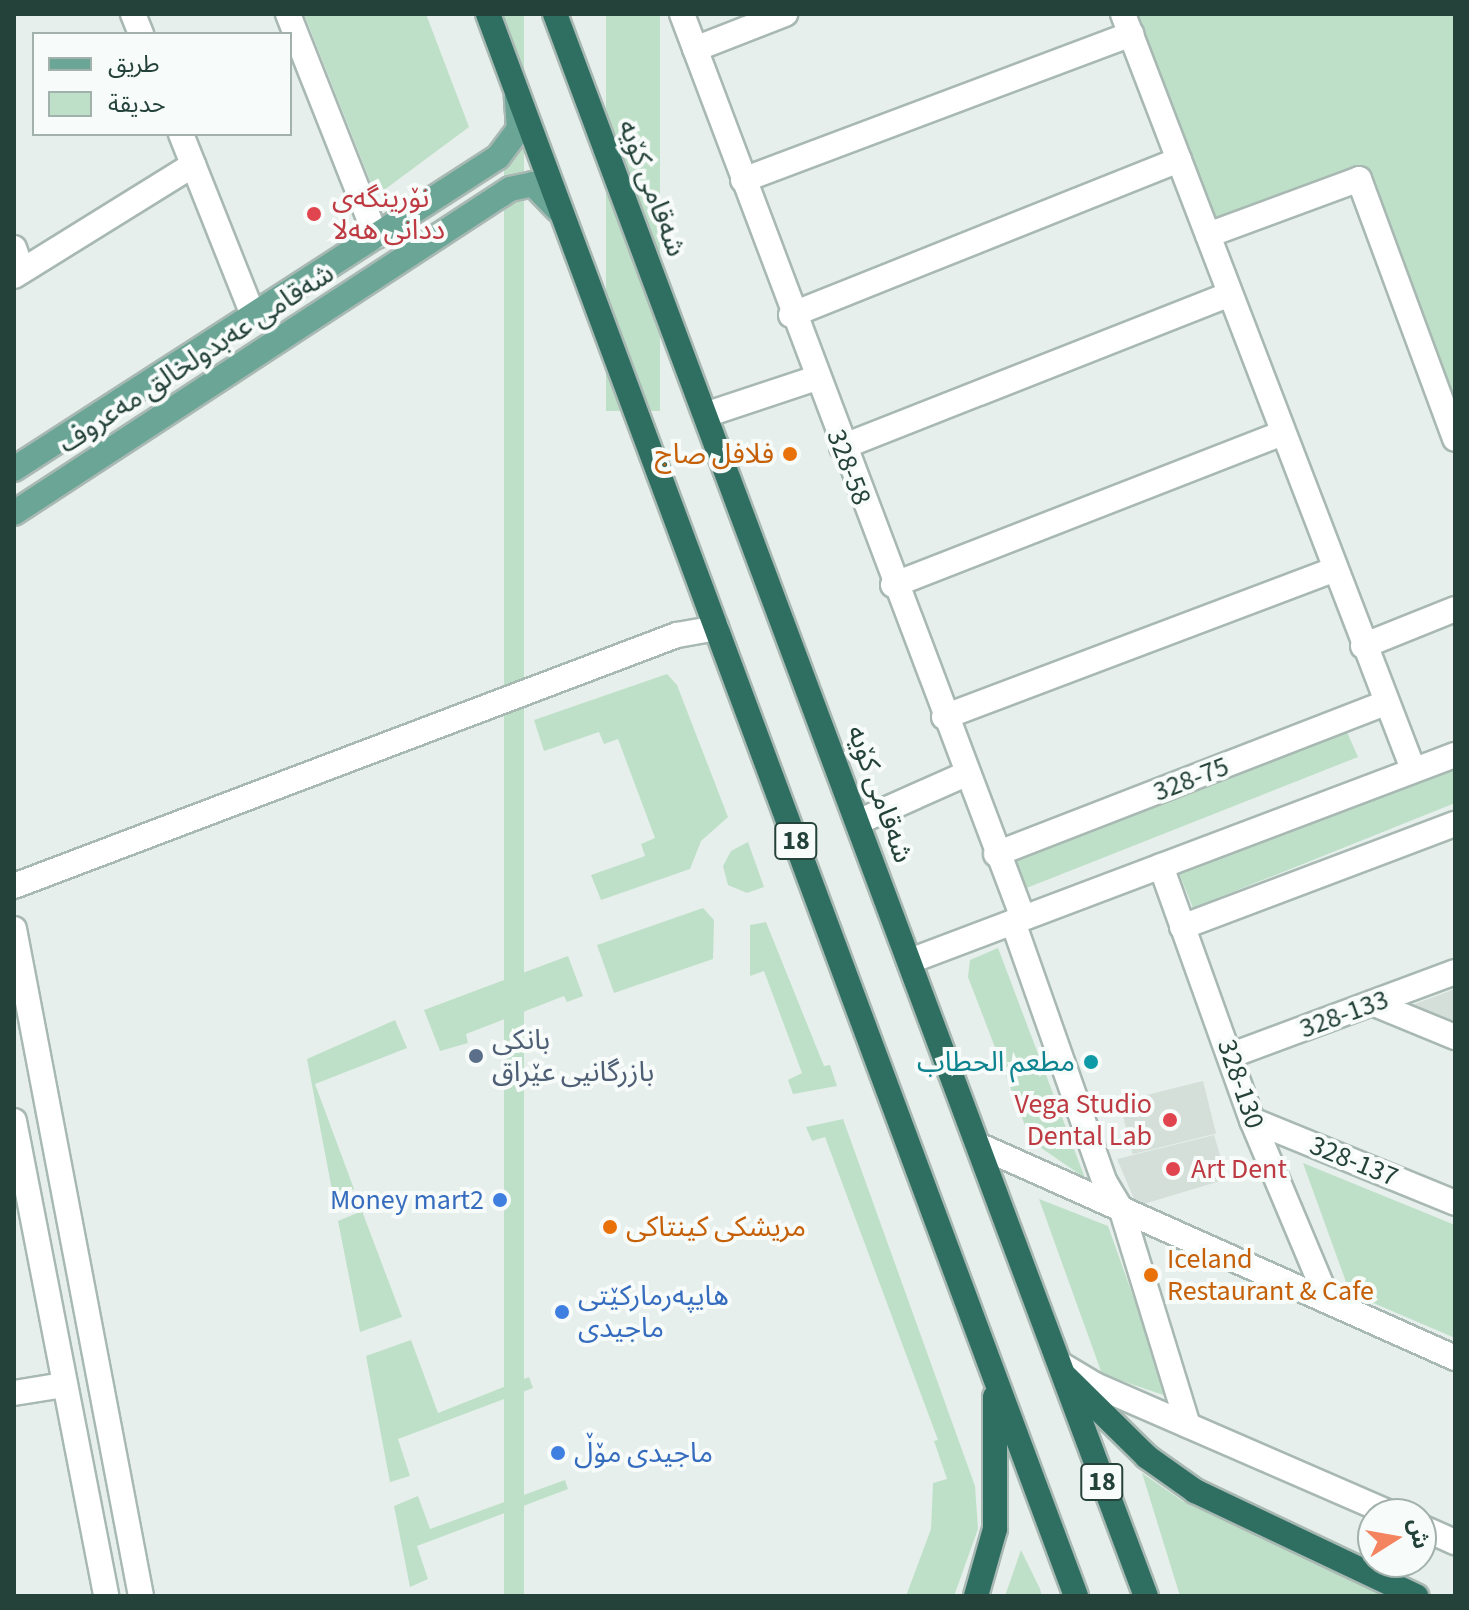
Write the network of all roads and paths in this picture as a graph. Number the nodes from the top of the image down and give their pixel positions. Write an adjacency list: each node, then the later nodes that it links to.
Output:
1 (288, 14): 16 (street)
2 (488, 14): 8 (highway, 18)
3 (555, 14): 24 (highway, شەقامی کۆیە / 18)
4 (682, 14): 7 (street, 328-58)
5 (785, 14): 7 (street)
6 (1127, 24): 10 (street); 12 (street)
7 (695, 49): 12 (street, 328-58)
8 (514, 87): 13 (main road, شەقامی عەبدولخالق مەعروف); 14 (highway, 18)
9 (182, 136): 11 (street)
10 (1179, 160): 15 (street); 22 (street)
11 (193, 165): 19 (street); 21 (street)
12 (743, 180): 22 (street, 328-58)
13 (407, 215): 16 (main road, شەقامی عەبدولخالق مەعروف); 17 (main road)
14 (564, 221): 17 (main road, شەقامی عەبدولخالق مەعروف); 33 (highway, 18)
15 (1208, 235): 20 (street); 26 (street)
16 (376, 236): 21 (main road, شەقامی عەبدولخالق مەعروف)
17 (426, 244): 29 (main road, شەقامی عەبدولخالق مەعروف)
18 (14, 248): 19 (street)
19 (18, 274)
20 (1230, 294): 25 (street); 27 (street)
21 (253, 315): 28 (main road, شەقامی عەبدولخالق مەعروف)
22 (791, 315): 23 (street, 328-58)
23 (816, 378): 24 (street); 27 (street, 328-58)
24 (705, 415): 40 (highway, شەقامی کۆیە / 18)
25 (1282, 433): 30 (street); 31 (street)
26 (1455, 439)
27 (842, 447): 31 (street, 328-58)
28 (14, 469)
29 (14, 513)
30 (1334, 570): 34 (street); 36 (street)
31 (893, 585): 36 (street, 328-58)
32 (1455, 609): 34 (street)
33 (716, 628): 44 (street); 63 (highway, 18)
34 (1363, 646): 35 (street)
35 (1385, 703): 38 (street); 42 (street, 328-75)
36 (944, 717): 39 (street, 328-58)
37 (1455, 755): 38 (street)
38 (1413, 769): 43 (street)
39 (966, 774): 40 (street); 42 (street, 328-58)
40 (858, 822): 48 (highway, شەقامی کۆیە / 18)
41 (1455, 824): 46 (street)
42 (996, 854): 45 (street, 328-58)
43 (1161, 866): 45 (street); 46 (street, 328-130)
44 (14, 886)
45 (1018, 920): 48 (street); 57 (street, 328-58)
46 (1182, 927): 52 (street, 328-130)
47 (14, 929): 58 (street)
48 (910, 961): 55 (highway, شەقامی کۆیە / 18)
49 (1455, 972): 50 (street, 328-133)
50 (1372, 1003): 51 (street); 52 (street, 328-133)
51 (1455, 1037)
52 (1232, 1055): 53 (street, 328-130)
53 (1252, 1120): 56 (street, 328-137); 60 (street, 328-130)
54 (14, 1121): 59 (street)
55 (978, 1145): 57 (street); 62 (highway, شەقامی کۆیە / 18)
56 (1455, 1203)
57 (1122, 1211): 60 (street); 66 (street, 328-58)
58 (80, 1282): 59 (street); 69 (street)
59 (46, 1289): 64 (street)
60 (1328, 1301): 61 (street)
61 (1455, 1358)
62 (1058, 1365): 66 (street); 72 (highway, شەقامی کۆیە / 18); 73 (highway)
63 (992, 1367): 70 (highway); 71 (highway, 18)
64 (64, 1385): 65 (street); 68 (street)
65 (14, 1393)
66 (1188, 1425): 67 (street)
67 (1357, 1499)
68 (106, 1596)
69 (141, 1596)
70 (976, 1596)
71 (1076, 1596)
72 (1146, 1596)
73 (1416, 1596)

